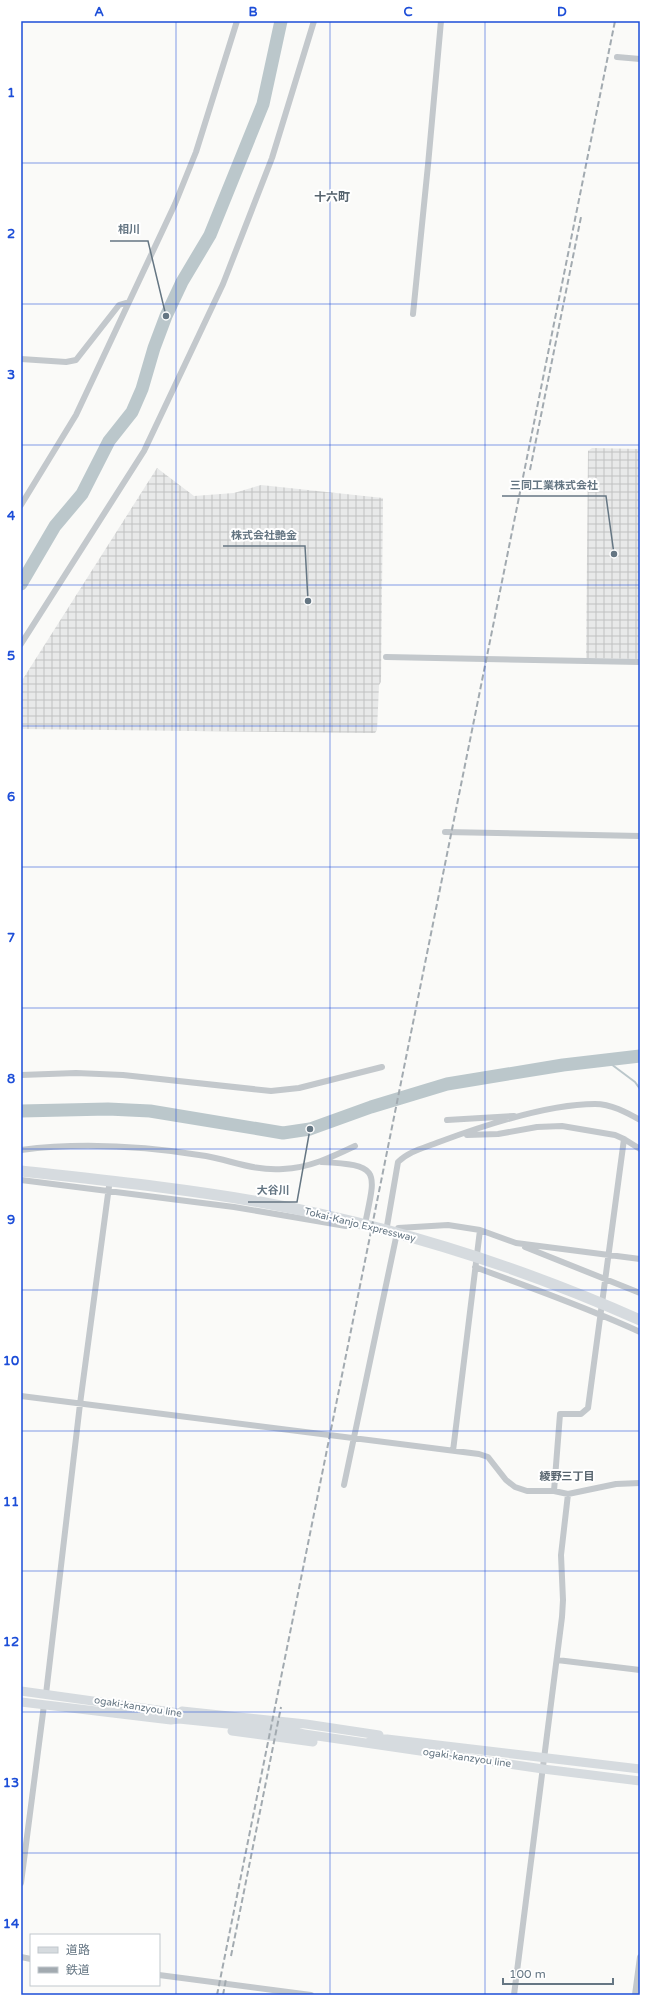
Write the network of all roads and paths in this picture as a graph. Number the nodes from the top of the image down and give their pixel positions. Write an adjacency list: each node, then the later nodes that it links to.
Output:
1 (236, 21): 6 (street)
2 (314, 21): 10 (street)
3 (441, 21): 7 (street)
4 (617, 57): 5 (street)
5 (640, 59)
6 (129, 302): 8 (street); 9 (street)
7 (413, 314)
8 (21, 359)
9 (21, 505)
10 (21, 644)
11 (386, 657): 12 (street)
12 (640, 662)
13 (445, 832): 14 (street)
14 (640, 836)
15 (382, 1067): 16 (street)
16 (21, 1075)
17 (524, 1116): 18 (street); 19 (street); 20 (street)
18 (447, 1120)
19 (640, 1120)
20 (457, 1135): 21 (street); 31 (street)
21 (624, 1138): 23 (street); 35 (street)
22 (355, 1146): 25 (street)
23 (640, 1149)
24 (21, 1150): 25 (street)
25 (321, 1162): 30 (street)
26 (21, 1171): 41 (highway, Tokai-Kanjo Expressway)
27 (111, 1176): 29 (street)
28 (21, 1180): 29 (street)
29 (108, 1192): 30 (street); 44 (street)
30 (365, 1224): 31 (street)
31 (387, 1226): 32 (street)
32 (398, 1228): 33 (street); 45 (street)
33 (480, 1230): 34 (street); 37 (street)
34 (516, 1243): 35 (street); 38 (street)
35 (608, 1254): 36 (street); 38 (street)
36 (640, 1259)
37 (475, 1267): 40 (street); 46 (street)
38 (605, 1278): 39 (street); 40 (street)
39 (640, 1293)
40 (600, 1314): 42 (street); 49 (street)
41 (640, 1320)
42 (640, 1332)
43 (21, 1396): 44 (street)
44 (80, 1404): 45 (street); 54 (street)
45 (354, 1438): 46 (street); 48 (street)
46 (453, 1451): 49 (street)
47 (640, 1483): 50 (street)
48 (344, 1484)
49 (554, 1491): 50 (street)
50 (568, 1494): 51 (street)
51 (556, 1660): 52 (street); 59 (street)
52 (640, 1670)
53 (21, 1691): 54 (main road, ogaki-kanzyou line)
54 (46, 1694): 57 (main road, ogaki-kanzyou line)
55 (21, 1702): 56 (main road, ogaki-kanzyou line)
56 (44, 1705): 57 (main road, ogaki-kanzyou line); 63 (street)
57 (171, 1716): 58 (main road, ogaki-kanzyou line); 58 (main road); 58 (main road)
58 (386, 1743): 59 (main road, ogaki-kanzyou line); 60 (main road, ogaki-kanzyou line)
59 (544, 1757): 60 (street); 61 (main road, ogaki-kanzyou line)
60 (543, 1769): 62 (main road, ogaki-kanzyou line); 67 (street)
61 (640, 1769)
62 (640, 1781)
63 (21, 1883)
64 (640, 1957): 68 (street)
65 (160, 1975): 66 (street)
66 (311, 1995)
67 (514, 1995)
68 (635, 1995)

